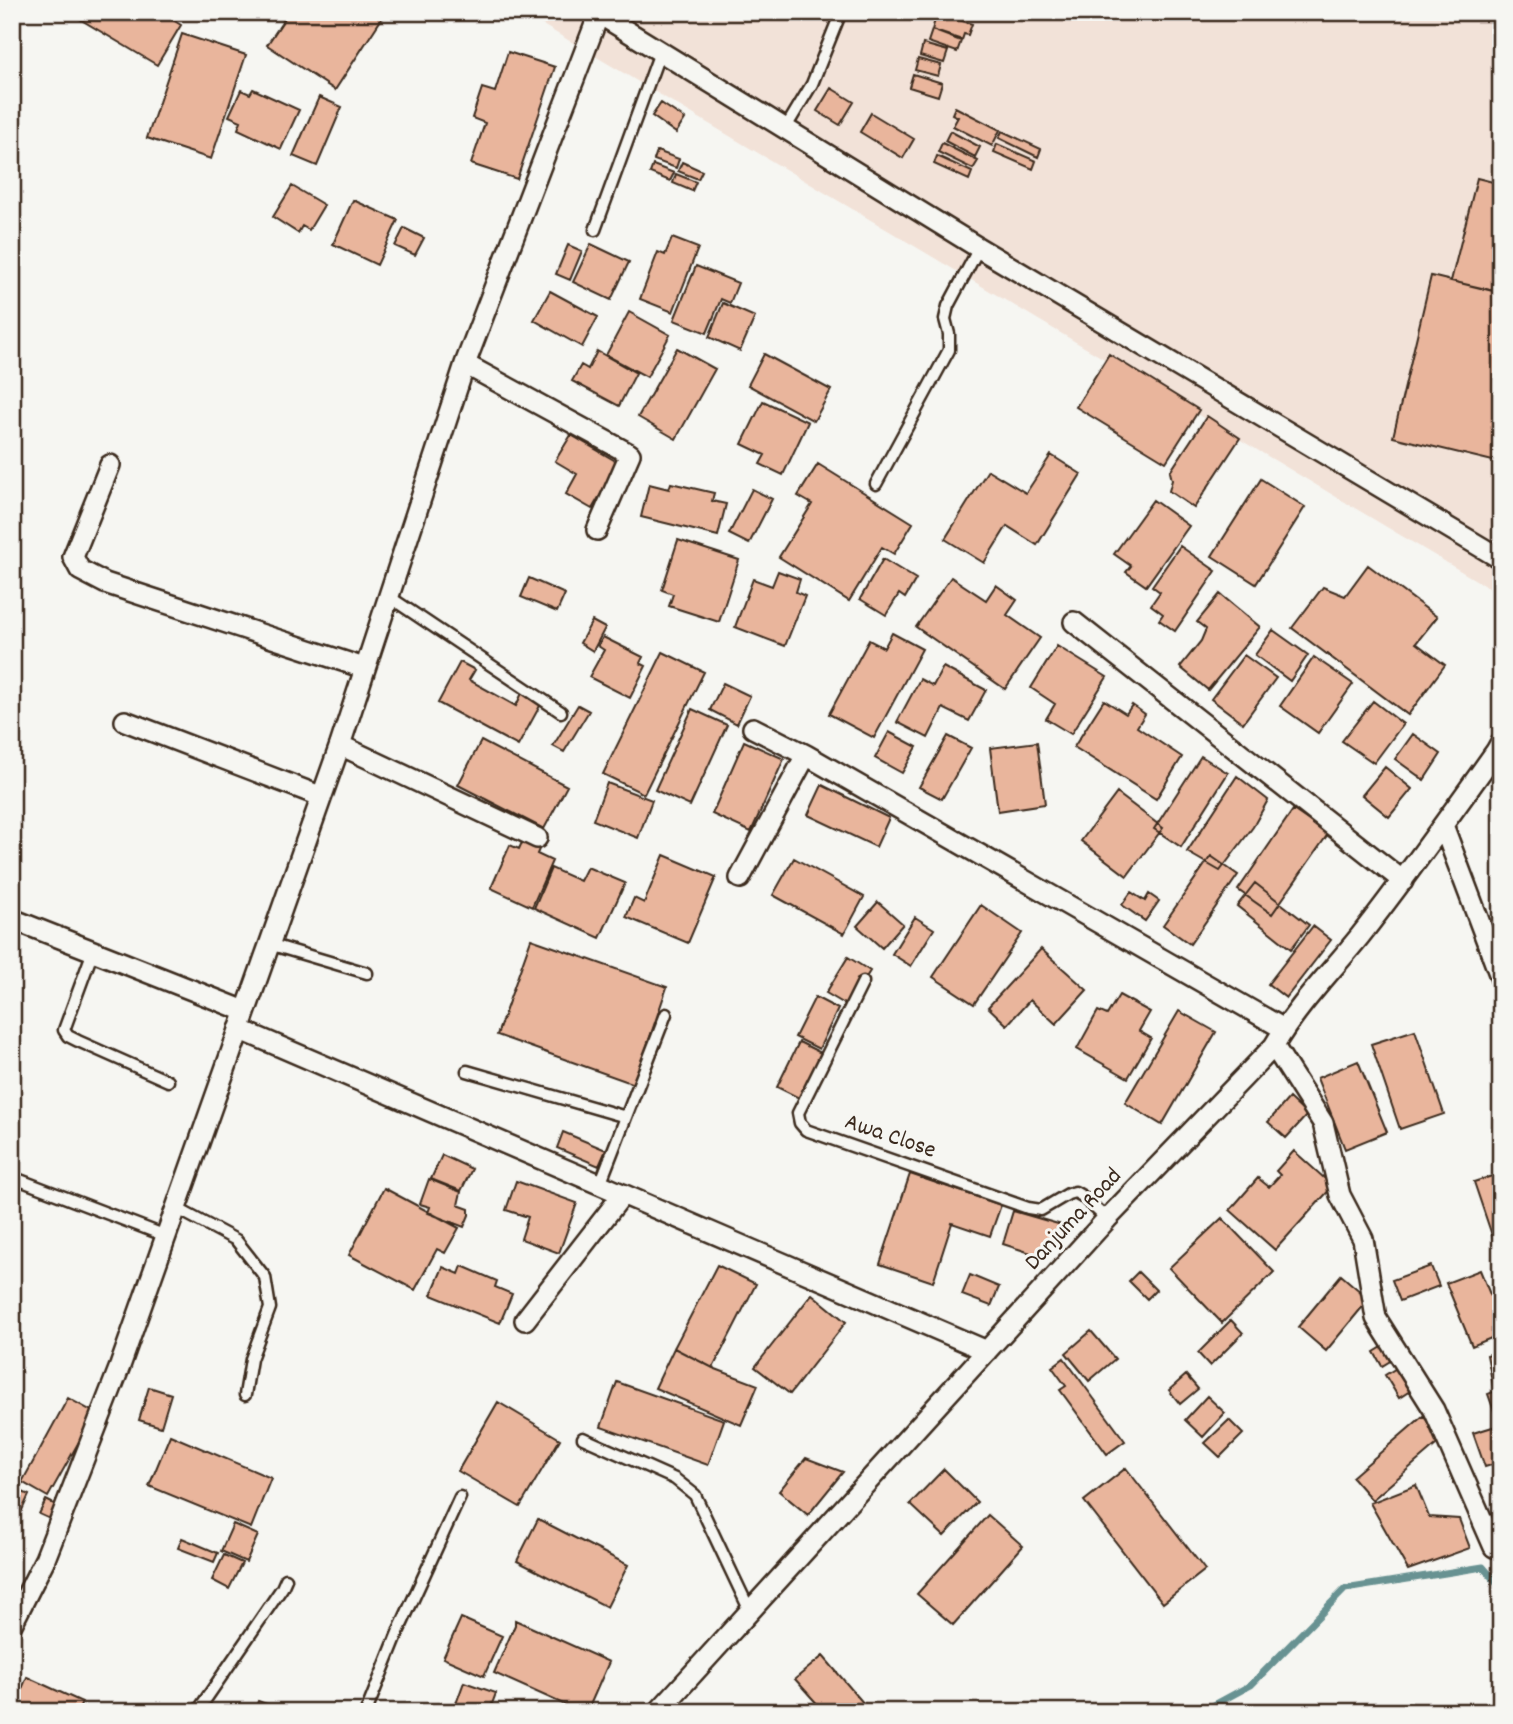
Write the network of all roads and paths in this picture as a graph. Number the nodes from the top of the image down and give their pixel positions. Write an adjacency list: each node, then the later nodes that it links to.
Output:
1 (841, 12): 4 (lane)
2 (597, 13): 3 (street); 7 (street)
3 (660, 52): 4 (street); 5 (lane)
4 (785, 129): 6 (street)
5 (595, 230)
6 (979, 248): 9 (lane); 11 (street)
7 (465, 364): 10 (street); 12 (street)
8 (110, 465): 14 (street)
9 (876, 484)
10 (597, 530)
11 (1501, 559)
12 (388, 596): 14 (street); 15 (lane)
13 (1074, 622): 25 (street)
14 (364, 668): 19 (street)
15 (561, 712)
16 (125, 721): 21 (street)
17 (753, 728): 20 (street)
18 (1501, 742): 22 (street, Danjuma Road)
19 (340, 744): 21 (street); 23 (street)
20 (806, 755): 24 (street); 34 (street)
21 (320, 796): 27 (street)
22 (1443, 825): 25 (street, Danjuma Road); 30 (street)
23 (537, 838)
24 (740, 878)
25 (1403, 881): 34 (street, Danjuma Road)
26 (12, 919): 28 (street)
27 (269, 944): 29 (lane); 33 (street)
28 (93, 951): 33 (street); 36 (lane)
29 (367, 973)
30 (1501, 979)
31 (863, 982): 42 (lane, Awa Close)
32 (666, 1014): 37 (lane)
33 (242, 1020): 39 (street); 41 (street)
34 (1279, 1037): 42 (street, Danjuma Road); 49 (street)
35 (467, 1071): 37 (lane)
36 (168, 1081)
37 (626, 1117): 39 (lane)
38 (12, 1177): 43 (lane)
39 (600, 1184): 40 (street)
40 (623, 1194): 44 (street); 45 (street)
41 (176, 1208): 43 (street); 46 (lane)
42 (1107, 1220): 45 (street, Danjuma Road)
43 (166, 1236): 52 (street)
44 (525, 1320)
45 (987, 1351): 51 (street, Danjuma Road)
46 (246, 1395)
47 (583, 1438): 51 (lane)
48 (460, 1497): 54 (lane)
49 (1494, 1547)
50 (286, 1579): 53 (lane)
51 (750, 1612): 55 (street, Danjuma Road)
52 (12, 1624)
53 (197, 1712)
54 (366, 1712)
55 (658, 1712)

